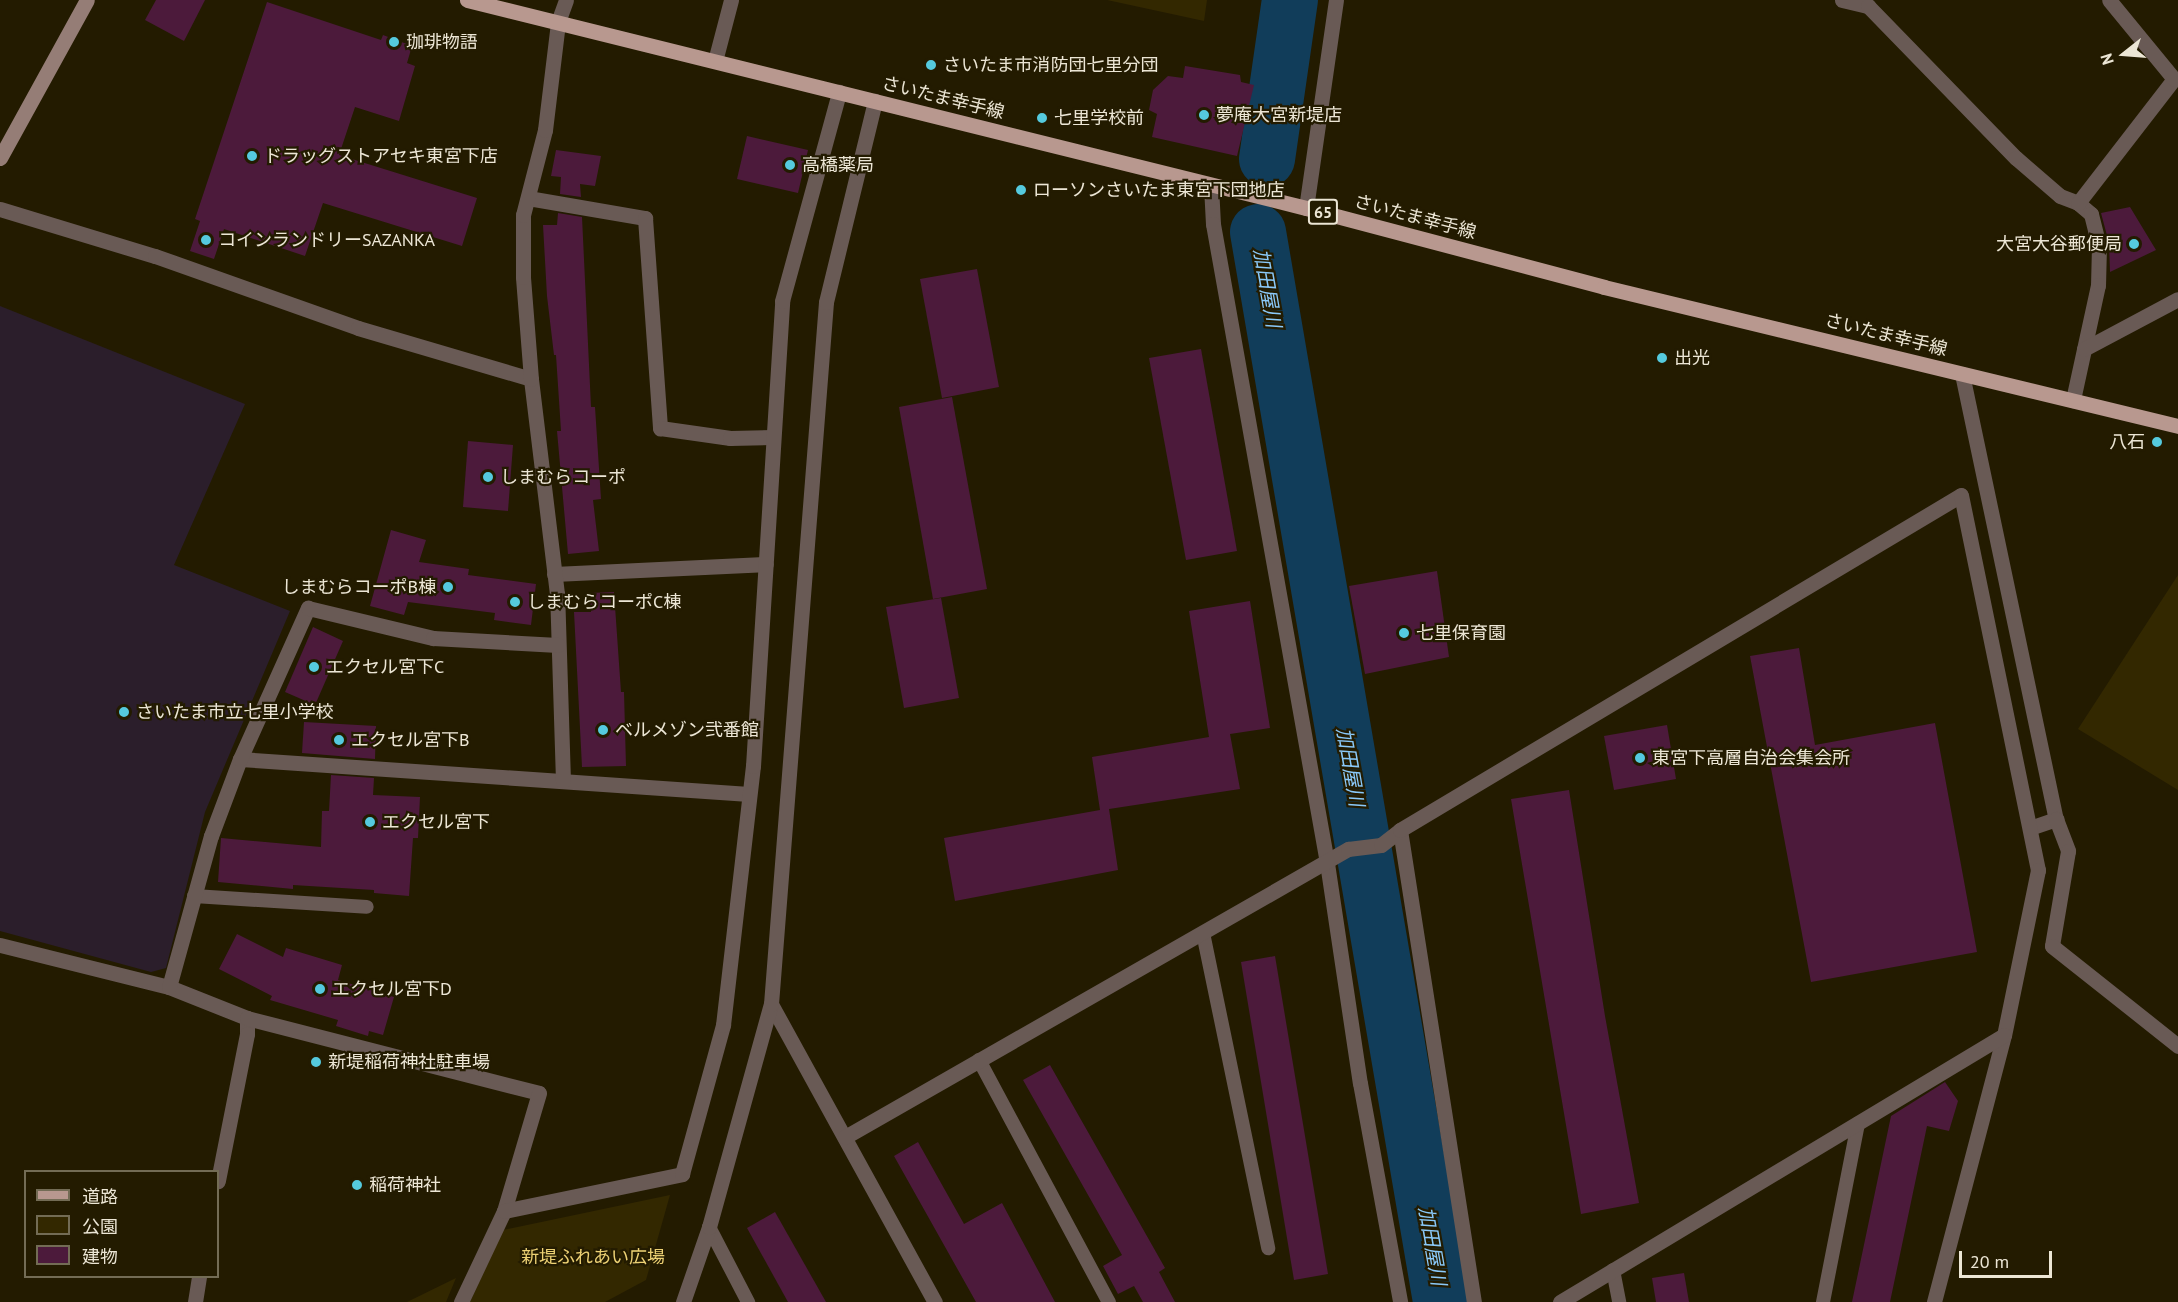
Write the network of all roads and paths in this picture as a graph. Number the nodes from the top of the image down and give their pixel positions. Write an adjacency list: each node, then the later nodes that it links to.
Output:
1 (87, 0): 12 (main road)
2 (467, 0): 8 (main road, さいたま幸手線 / 65)
3 (566, 0): 8 (street)
4 (731, 0): 9 (street)
5 (1336, 0): 16 (street)
6 (1842, 0): 15 (street)
7 (2109, 0): 15 (street)
8 (558, 22): 9 (main road, さいたま幸手線 / 65); 14 (street)
9 (715, 61): 10 (main road, さいたま幸手線 / 65)
10 (839, 92): 11 (main road, さいたま幸手線 / 65); 24 (street)
11 (875, 101): 13 (main road, さいたま幸手線 / 65); 40 (street)
12 (0, 158)
13 (1211, 186): 16 (main road, さいたま幸手線 / 65); 34 (street)
14 (528, 198): 21 (street); 24 (street)
15 (2078, 203): 19 (street)
16 (1306, 208): 20 (main road, さいたま幸手線 / 65)
17 (0, 210): 21 (street)
18 (2178, 299): 19 (street)
19 (2084, 349): 22 (street)
20 (1962, 374): 22 (main road, さいたま幸手線 / 65); 31 (street)
21 (531, 380): 26 (street)
22 (2073, 400): 23 (main road, さいたま幸手線 / 65)
23 (2178, 426)
24 (773, 436): 25 (street)
25 (766, 564): 26 (street); 30 (street)
26 (554, 574): 27 (street)
27 (558, 645): 28 (street); 29 (street)
28 (240, 759): 29 (street); 35 (street)
29 (563, 781): 30 (street)
30 (749, 794): 48 (street)
31 (2056, 819): 32 (street); 43 (street)
32 (2030, 828): 33 (street); 42 (street)
33 (1400, 830): 34 (street); 60 (street)
34 (1327, 863): 37 (street); 59 (street)
35 (194, 896): 36 (lane); 39 (street)
36 (367, 907)
37 (1203, 933): 44 (street); 50 (lane)
38 (0, 945): 39 (street)
39 (169, 987): 41 (street)
40 (771, 1004): 46 (street); 49 (street)
41 (247, 1018): 47 (street); 48 (street)
42 (2004, 1035): 45 (street); 64 (street)
43 (2178, 1046)
44 (979, 1060): 46 (street); 58 (lane)
45 (1858, 1123): 51 (street); 63 (lane)
46 (845, 1137): 57 (street)
47 (219, 1176)
48 (504, 1211): 54 (street)
49 (709, 1227): 55 (street); 56 (lane)
50 (1268, 1248)
51 (1613, 1270): 61 (street); 62 (lane)
52 (199, 1278): 53 (street)
53 (195, 1302)
54 (461, 1302)
55 (683, 1302)
56 (748, 1302)
57 (935, 1302)
58 (1108, 1302)
59 (1400, 1302)
60 (1474, 1302)
61 (1560, 1302)
62 (1619, 1302)
63 (1823, 1302)
64 (1934, 1302)

